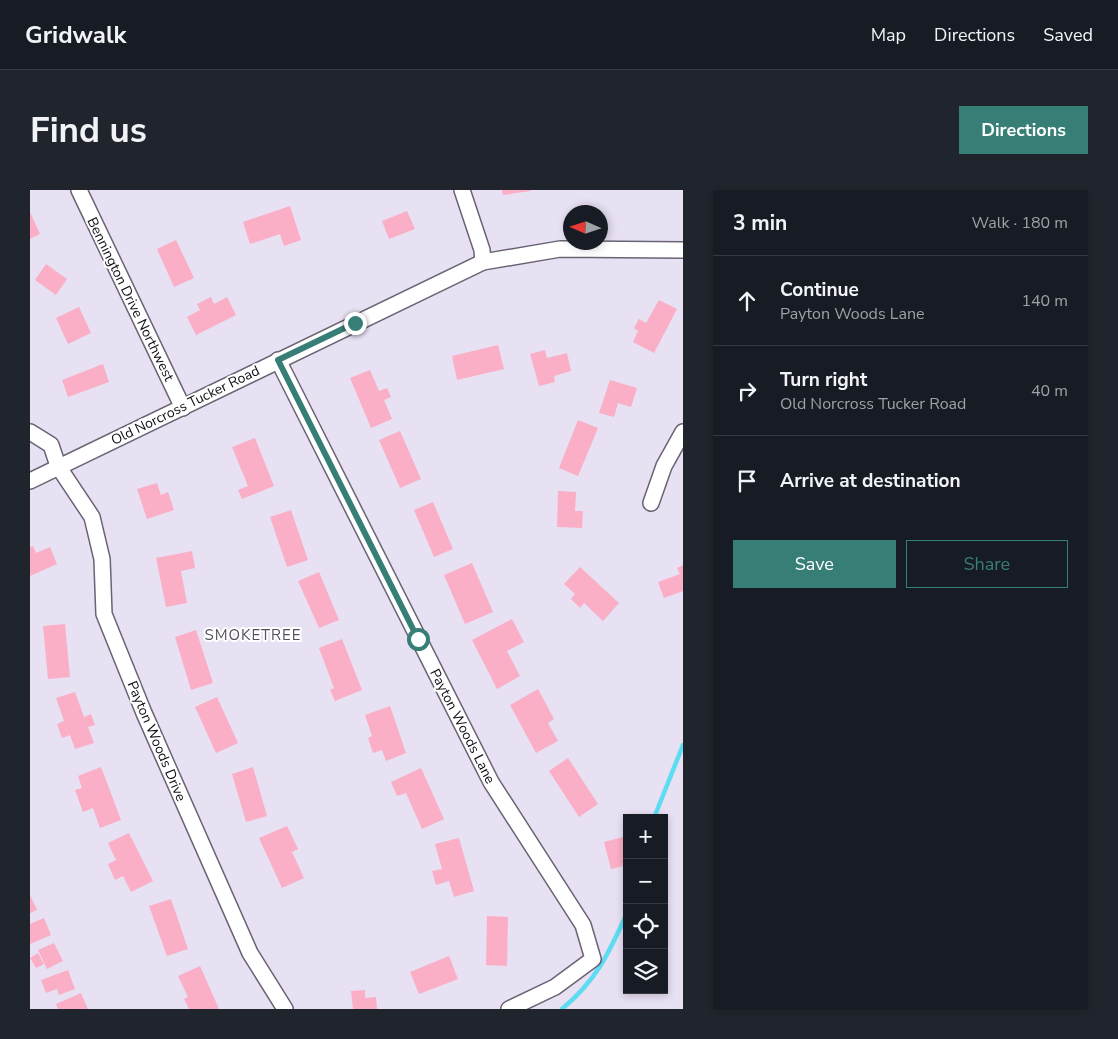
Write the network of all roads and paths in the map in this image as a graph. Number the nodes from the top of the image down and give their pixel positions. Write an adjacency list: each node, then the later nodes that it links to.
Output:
1 (79, 190): 6 (street, Bennington Drive Northwest)
2 (462, 190): 4 (street)
3 (683, 250): 4 (street, Old Norcross Tucker Road)
4 (483, 262): 5 (street, Old Norcross Tucker Road)
5 (278, 360): 6 (street, Old Norcross Tucker Road); 13 (street, Payton Woods Lane)
6 (184, 408): 9 (street, Old Norcross Tucker Road)
7 (30, 432): 9 (street, Payton Woods Drive)
8 (683, 432): 11 (street)
9 (58, 466): 10 (street, Old Norcross Tucker Road); 12 (street, Payton Woods Drive)
10 (30, 480)
11 (651, 503)
12 (285, 1009)
13 (509, 1009)

